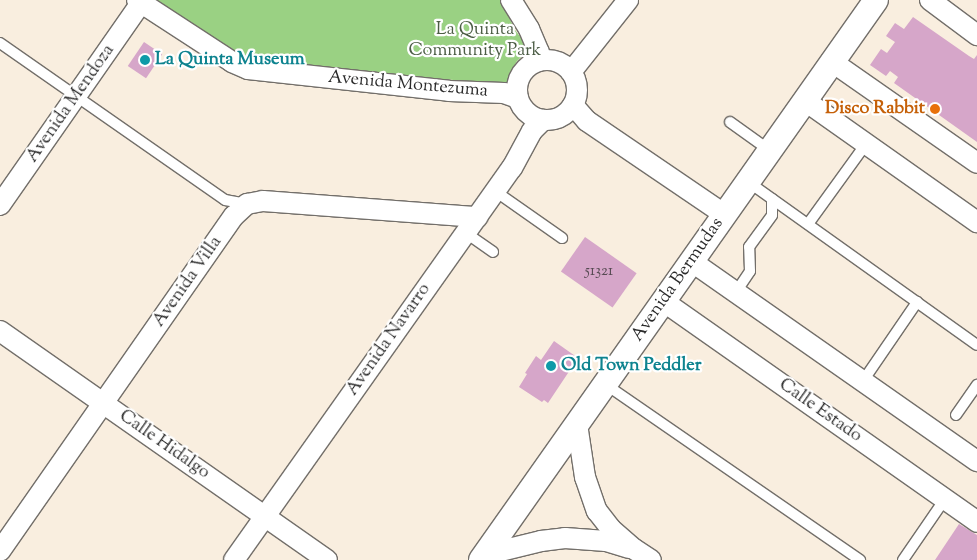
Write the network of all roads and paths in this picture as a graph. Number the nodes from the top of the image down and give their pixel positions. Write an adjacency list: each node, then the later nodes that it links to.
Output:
1 (511, 0): 8 (street)
2 (628, 0): 10 (street)
3 (876, 0): 9 (street, Avenida Bermudas)
4 (930, 0): 6 (street)
5 (139, 2): 11 (street, Avenida Mendoza); 12 (street, Avenida Montezuma)
6 (977, 35)
7 (0, 43): 11 (lane)
8 (539, 61): 10 (street); 12 (street)
9 (831, 61): 13 (street, Avenida Bermudas); 19 (street)
10 (571, 72): 14 (street)
11 (76, 97): 23 (lane); 24 (street, Avenida Mendoza)
12 (518, 98): 15 (street)
13 (804, 100): 17 (street); 18 (street, Avenida Bermudas)
14 (574, 105): 15 (street); 25 (street)
15 (543, 120): 21 (street, Avenida Navarro)
16 (730, 122): 18 (lane)
17 (866, 144): 26 (street); 27 (lane)
18 (769, 150): 20 (street, Avenida Bermudas)
19 (977, 163)
20 (748, 181): 22 (lane); 25 (street, Avenida Bermudas)
21 (495, 191): 28 (street, Avenida Navarro); 29 (lane)
22 (772, 199): 27 (lane); 32 (lane)
23 (247, 204): 28 (street); 40 (street, Avenida Villa)
24 (0, 205)
25 (724, 214): 31 (street, Avenida Bermudas)
26 (977, 222)
27 (808, 224): 34 (lane)
28 (471, 225): 30 (lane); 45 (street, Avenida Navarro)
29 (562, 238)
30 (494, 252)
31 (691, 261): 32 (street); 33 (street, Avenida Bermudas)
32 (736, 292): 37 (street)
33 (663, 301): 38 (street, Avenida Bermudas); 44 (street, Calle Estado)
34 (916, 302): 36 (lane); 37 (lane)
35 (0, 331): 40 (street, Calle Hidalgo)
36 (977, 344)
37 (863, 381): 43 (street)
38 (605, 384): 42 (street, Avenida Bermudas); 53 (lane)
39 (977, 385): 41 (lane)
40 (104, 404): 45 (street, Calle Hidalgo); 48 (street, Avenida Villa)
41 (956, 415)
42 (577, 424): 47 (street); 49 (street, Avenida Bermudas)
43 (977, 461)
44 (945, 499): 46 (street, Calle Estado); 54 (lane)
45 (264, 516): 50 (street, Avenida Navarro); 51 (street, Calle Hidalgo)
46 (977, 522)
47 (634, 549): 49 (street); 52 (street)
48 (0, 551)
49 (482, 558)
50 (234, 560)
51 (327, 560)
52 (652, 560)
53 (860, 560)
54 (903, 560)

